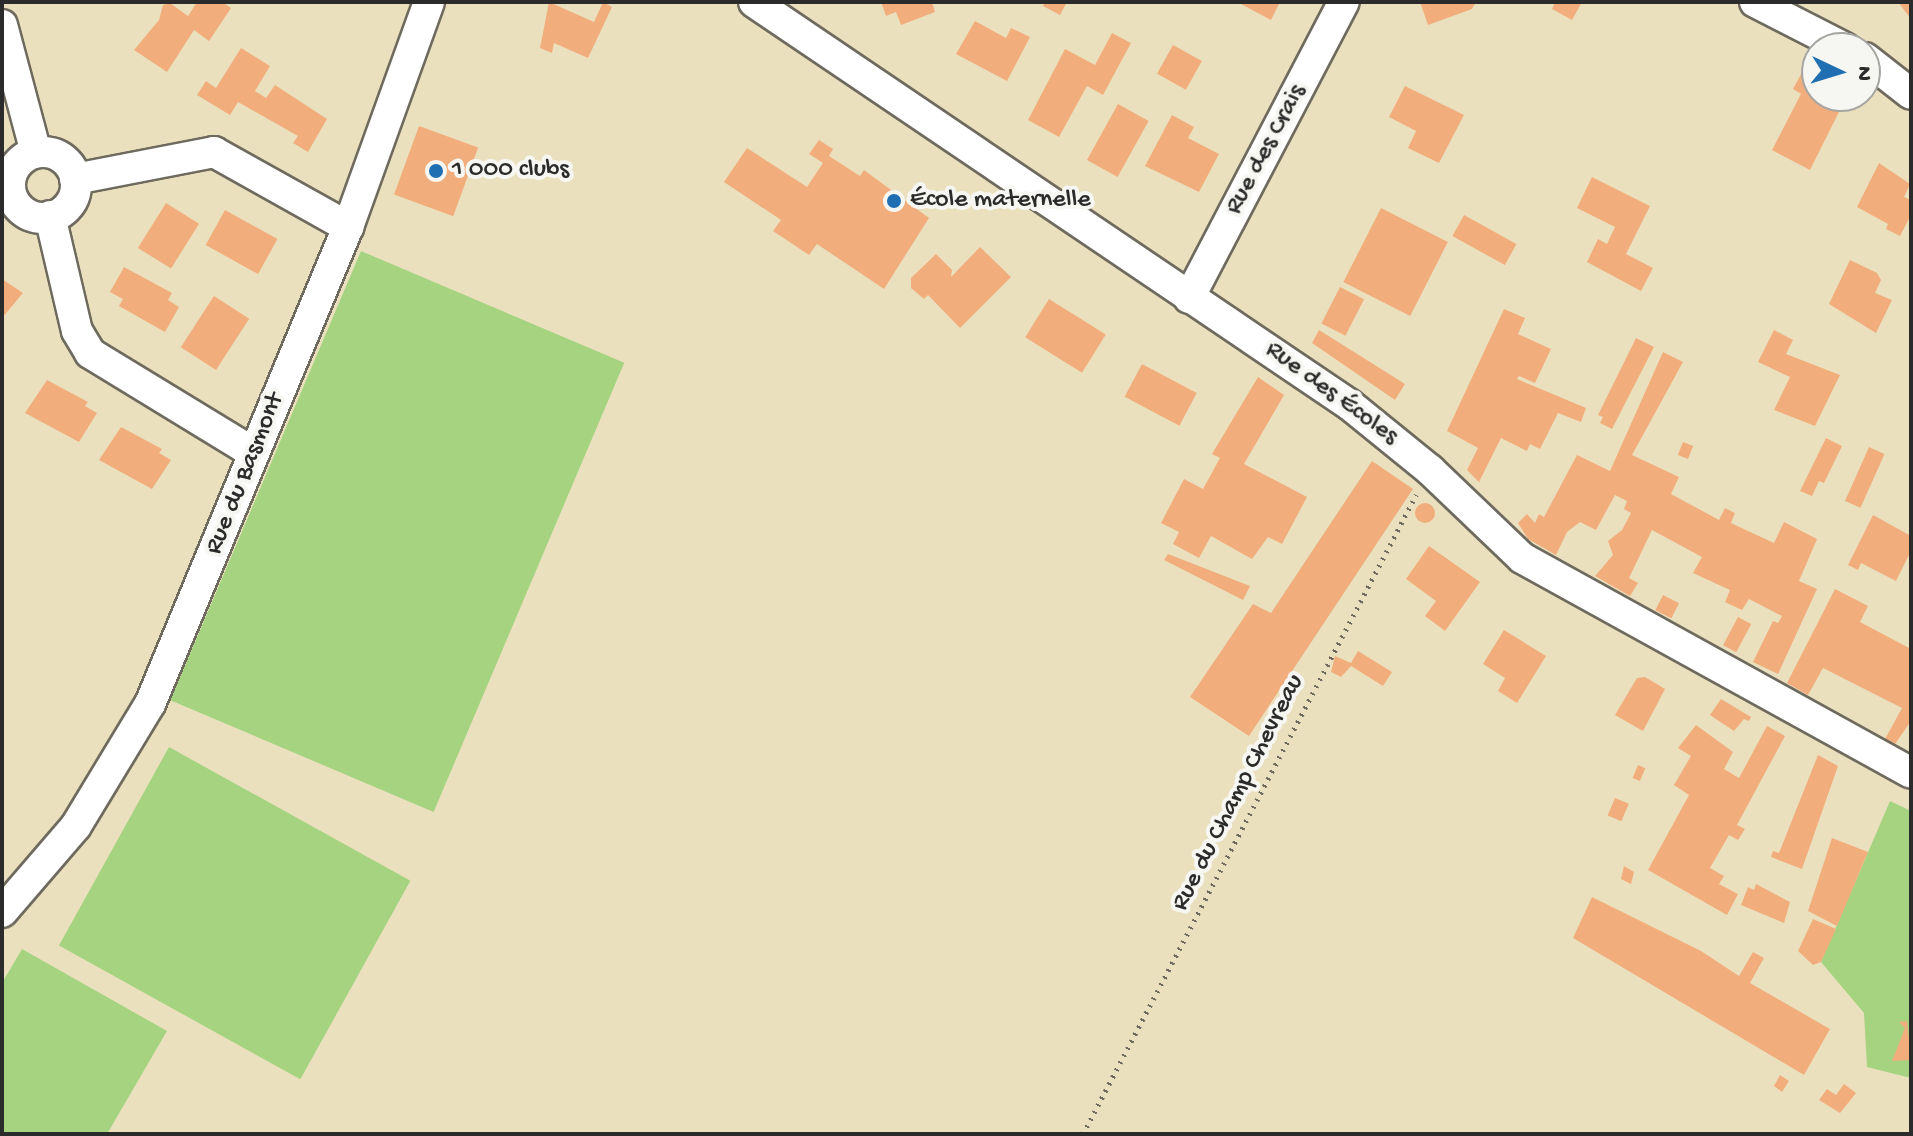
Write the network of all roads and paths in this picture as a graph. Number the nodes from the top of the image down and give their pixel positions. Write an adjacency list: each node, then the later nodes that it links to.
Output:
1 (429, 2): 13 (street, Rue du Basmont)
2 (754, 2): 14 (street, Rue des Écoles)
3 (1344, 2): 14 (street, Rue des Crais)
4 (1755, 2): 6 (street)
5 (2, 25): 9 (street)
6 (1814, 32)
7 (1881, 71): 8 (street)
8 (1911, 94)
9 (36, 153): 10 (street); 11 (street)
10 (75, 179): 12 (street); 13 (street)
11 (6, 193): 12 (street)
12 (50, 216): 15 (street)
13 (348, 227): 15 (street, Rue du Basmont)
14 (1189, 298): 16 (street, Rue des Écoles)
15 (254, 453): 18 (street, Rue du Basmont)
16 (1430, 470): 17 (street, Rue des Écoles); 19 (path, Rue du Champ Chevreau)
17 (1911, 773)
18 (2, 912)
19 (1083, 1134)

